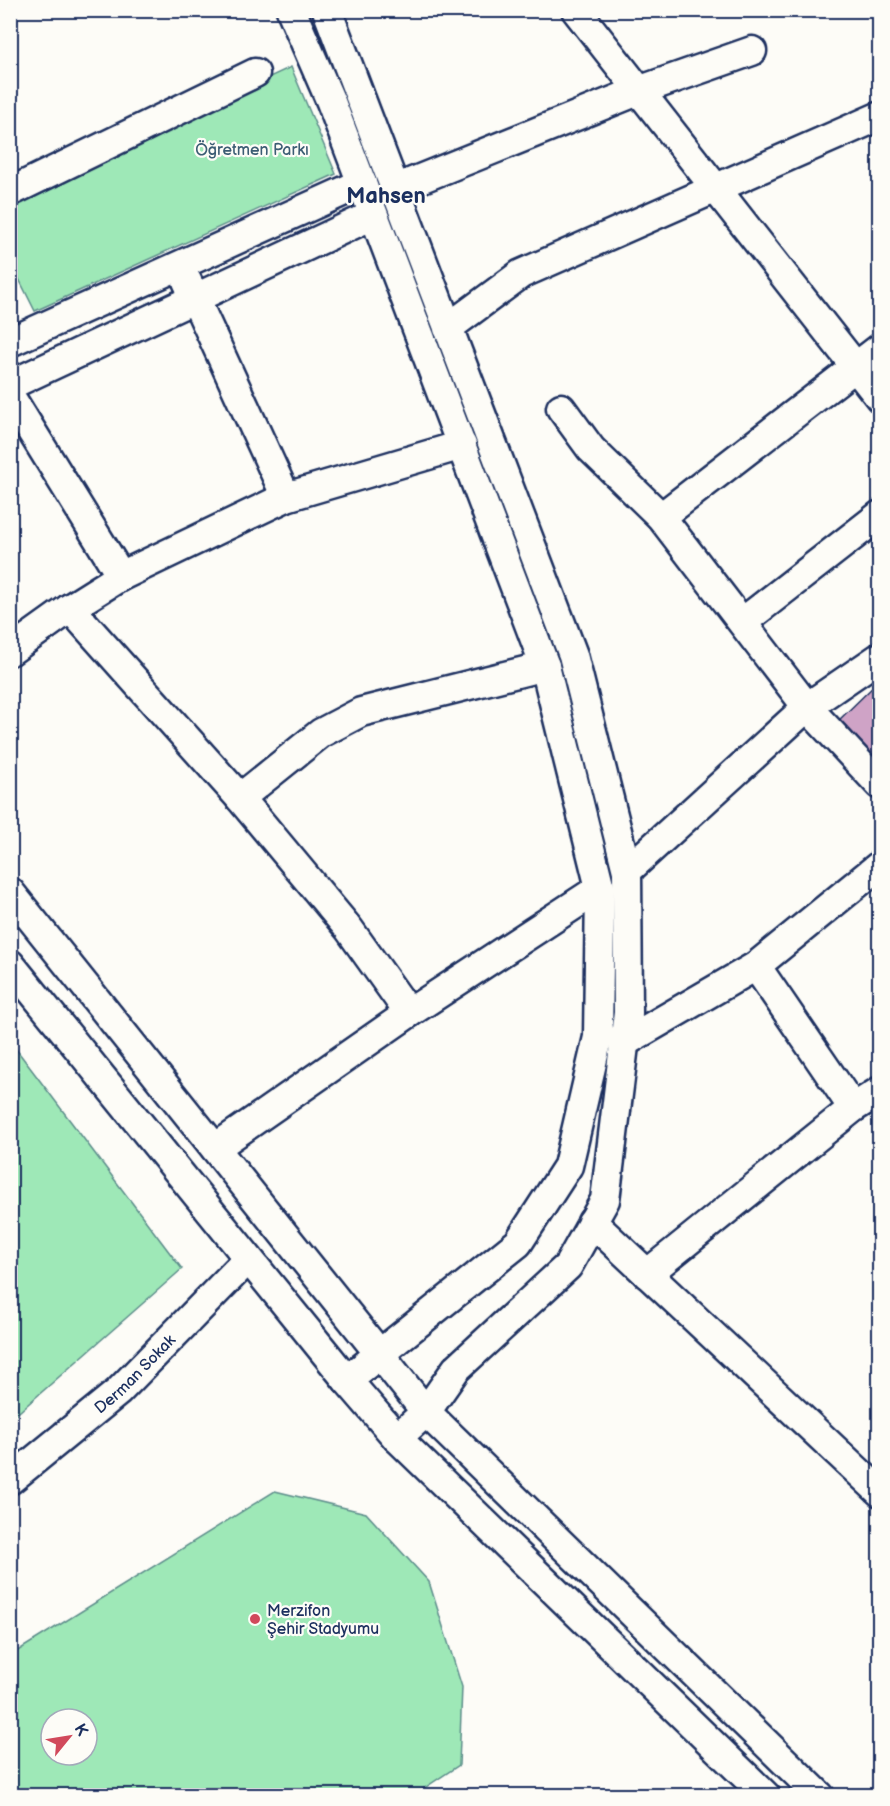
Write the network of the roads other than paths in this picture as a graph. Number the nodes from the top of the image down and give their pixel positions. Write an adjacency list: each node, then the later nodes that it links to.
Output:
1 (291, 10): 8 (street)
2 (327, 10): 9 (street)
3 (576, 10): 6 (street)
4 (752, 51): 6 (street)
5 (255, 73): 11 (street)
6 (638, 90): 9 (street); 10 (street)
7 (879, 116): 10 (street)
8 (362, 183): 12 (street); 13 (street)
9 (394, 189): 15 (street)
10 (714, 189): 15 (street); 18 (street)
11 (10, 192)
12 (374, 215): 14 (street); 23 (street)
13 (180, 265): 14 (street); 16 (street)
14 (195, 298): 19 (street); 24 (street)
15 (448, 328): 37 (street)
16 (14, 333)
17 (879, 348): 18 (street)
18 (854, 366): 21 (street); 26 (street)
19 (10, 385)
20 (10, 396): 27 (street)
21 (879, 398)
22 (561, 408): 26 (street)
23 (462, 445): 24 (street); 32 (street)
24 (286, 497): 27 (street)
25 (879, 515): 29 (street)
26 (661, 517): 29 (street)
27 (121, 576): 28 (street)
28 (70, 608): 30 (street); 35 (street)
29 (744, 621): 33 (street)
30 (10, 651)
31 (879, 657): 33 (street)
32 (545, 666): 35 (street); 38 (street)
33 (807, 706): 34 (street); 37 (street)
34 (879, 785)
35 (240, 798): 42 (street)
36 (879, 865): 41 (street)
37 (627, 871): 43 (street)
38 (600, 888): 42 (street); 50 (street)
39 (15, 907): 46 (street)
40 (10, 964): 48 (street)
41 (756, 966): 43 (street); 45 (street)
42 (409, 1013): 46 (street)
43 (625, 1042): 47 (street)
44 (879, 1091): 45 (street)
45 (853, 1108): 49 (street)
46 (215, 1148): 50 (street)
47 (592, 1222): 49 (street); 52 (street)
48 (248, 1259): 51 (street); 54 (street, Derman Sokak)
49 (647, 1274): 55 (street)
50 (380, 1354): 51 (street); 52 (street)
51 (347, 1380): 53 (street)
52 (426, 1412): 53 (street); 57 (street)
53 (397, 1438): 56 (street)
54 (10, 1480)
55 (877, 1485)
56 (766, 1796)
57 (820, 1796)

